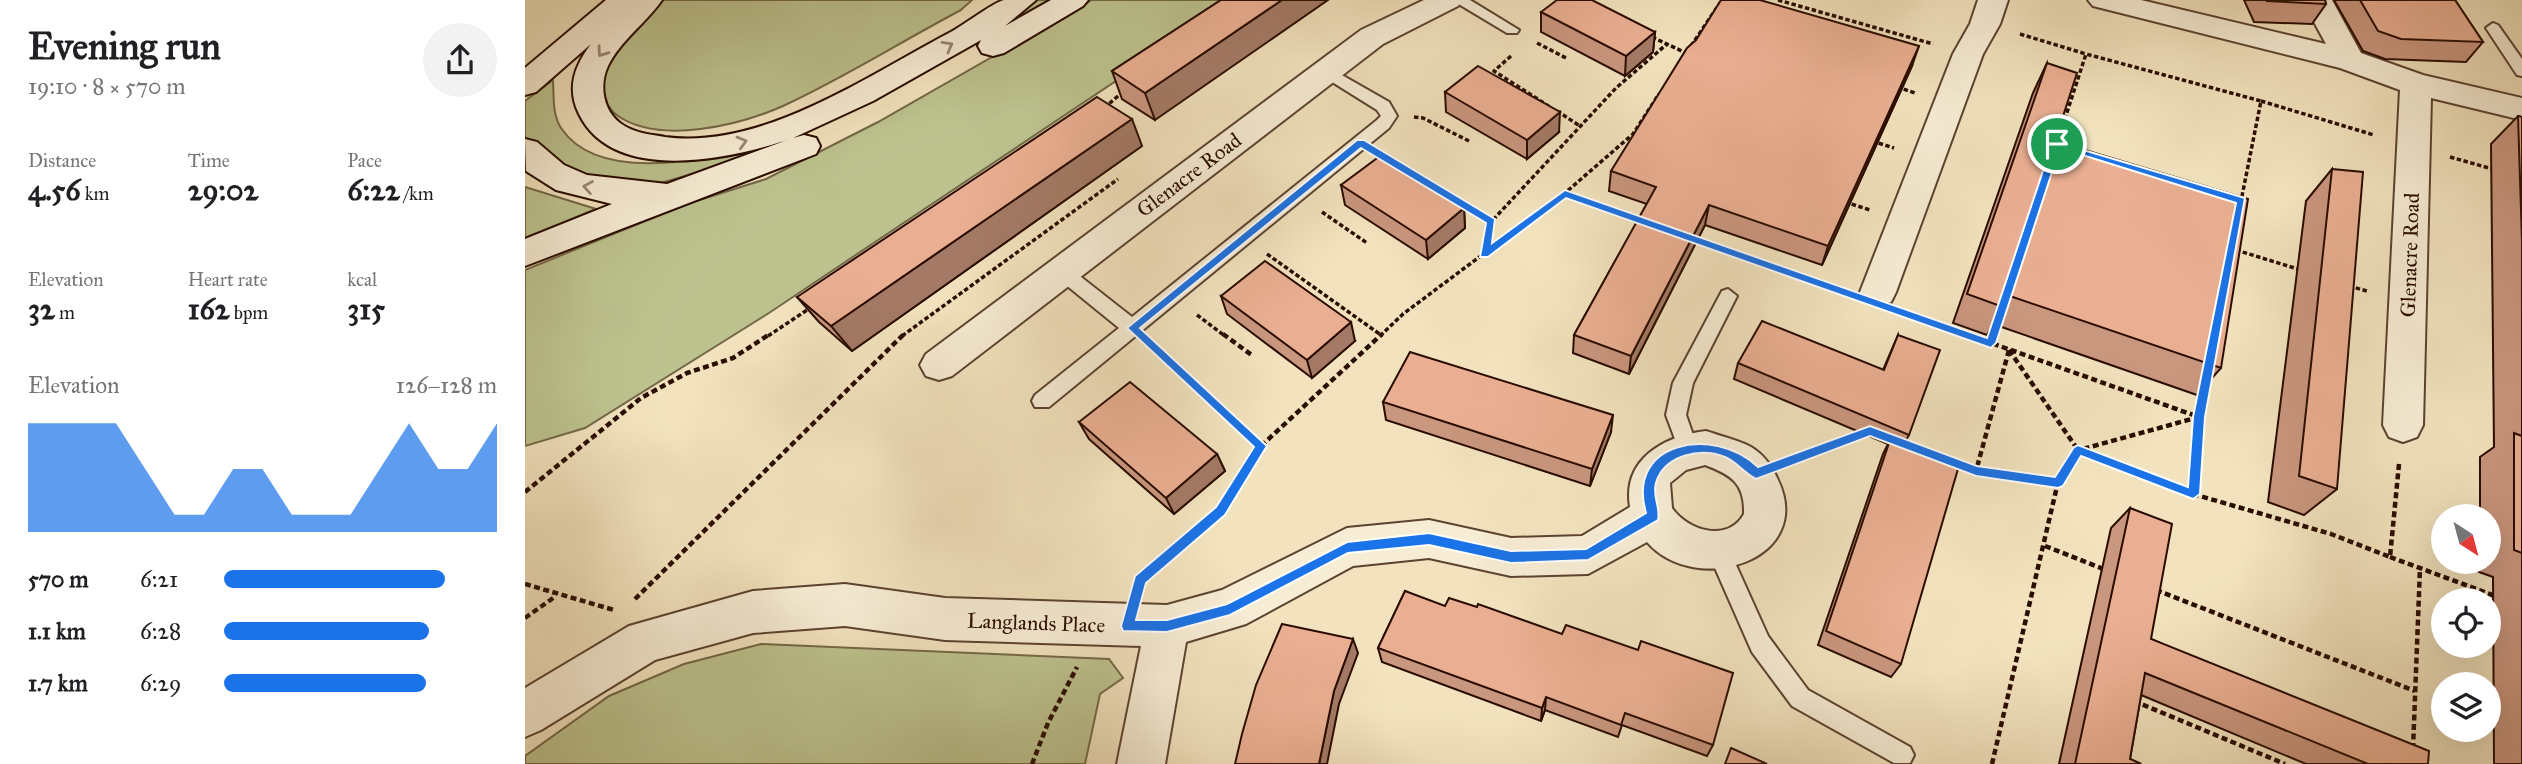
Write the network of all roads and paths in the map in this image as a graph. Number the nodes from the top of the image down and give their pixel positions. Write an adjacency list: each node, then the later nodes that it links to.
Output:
1 (623, 0): 27 (street)
2 (647, 0): 3 (street, one-way to 3)
3 (1021, 0)
4 (1073, 0): 45 (street)
5 (1448, 0): 23 (street, Glenacre Road)
6 (1459, 0): 15 (lane)
7 (1722, 0): 14 (path)
8 (1778, 0): 19 (path)
9 (2103, 0): 11 (street)
10 (2317, 0): 22 (street)
11 (2142, 4): 22 (street)
12 (1989, 12): 19 (street); 20 (path)
13 (2493, 28): 24 (lane)
14 (1702, 29): 17 (path); 18 (path)
15 (1512, 30)
16 (1645, 33): 18 (path)
17 (1715, 33)
18 (1668, 44): 34 (path)
19 (1968, 54): 30 (street)
20 (2086, 54): 40 (path); 50 (path)
21 (1512, 55): 34 (path)
22 (2349, 60): 26 (street)
23 (1326, 71): 33 (lane); 61 (street, Glenacre Road)
24 (2522, 71)
25 (1884, 83): 30 (path)
26 (2416, 84): 31 (street); 68 (street, Glenacre Road)
27 (525, 85)
28 (1132, 85): 32 (path)
29 (1663, 88): 35 (path)
30 (1950, 103): 44 (street)
31 (2522, 109)
32 (1095, 115)
33 (1389, 116): 38 (path); 39 (lane)
34 (1580, 126): 53 (path)
35 (1633, 134): 36 (path); 46 (path)
36 (1646, 138)
37 (1864, 138): 44 (path)
38 (1469, 141)
39 (1360, 143): 47 (lane); 53 (path)
40 (2057, 144): 41 (path); 43 (path)
41 (2070, 148)
42 (525, 150): 45 (street, one-way to 42)
43 (2052, 156)
44 (1928, 159): 52 (street)
45 (680, 192): 58 (street)
46 (1565, 193): 54 (path); 59 (path)
47 (1296, 195): 56 (lane); 57 (path)
48 (2228, 197): 50 (path)
49 (1840, 200): 52 (path)
50 (2241, 201): 51 (path)
51 (2239, 213)
52 (1904, 221): 66 (street)
53 (1491, 222): 59 (path)
54 (1655, 225)
55 (1681, 234): 66 (path)
56 (1243, 238): 65 (lane); 71 (path)
57 (1367, 243)
58 (525, 253)
59 (1484, 254): 71 (path)
60 (2230, 256): 62 (path)
61 (1061, 271): 70 (lane); 75 (street, Glenacre Road)
62 (2308, 272)
63 (2345, 284): 68 (path)
64 (1728, 296): 82 (lane)
65 (1172, 297): 70 (lane); 74 (path)
66 (1875, 298): 72 (path)
67 (820, 301): 88 (path)
68 (2408, 304): 79 (street, Glenacre Road)
69 (2002, 308): 72 (path)
70 (1133, 328): 77 (lane); 81 (path)
71 (1381, 335): 81 (path)
72 (1991, 343): 73 (path)
73 (2009, 350): 78 (path); 83 (path); 85 (path)
74 (1253, 356)
75 (939, 365)
76 (2206, 379): 78 (path)
77 (1042, 401)
78 (2199, 417): 83 (path); 89 (path)
79 (2403, 425): 93 (path)
80 (1870, 431): 86 (path)
81 (1261, 446): 100 (path)
82 (1688, 449): 86 (street); 90 (street)
83 (2078, 450): 87 (path); 89 (path)
84 (1941, 458): 85 (path)
85 (1976, 471): 87 (path)
86 (1756, 473): 92 (street)
87 (2058, 482): 91 (path)
88 (525, 492)
89 (2193, 494): 93 (path)
90 (1653, 516): 92 (street); 100 (street, Langlands Place)
91 (2045, 546): 95 (path); 110 (path)
92 (1719, 552): 107 (lane)
93 (2390, 557): 94 (path)
94 (2420, 568): 98 (path); 102 (path)
95 (2118, 575)
96 (557, 595): 99 (path)
97 (2152, 601): 102 (path)
98 (2509, 601)
99 (525, 618)
100 (1131, 626): 105 (street, Langlands Place); 108 (path); 109 (street)
101 (2136, 688): 103 (path)
102 (2415, 691): 106 (path)
103 (2133, 701): 104 (path); 111 (path)
104 (2131, 713)
105 (525, 714)
106 (2413, 752)
107 (1902, 755)
108 (1032, 764)
109 (1141, 764)
110 (1992, 764)
111 (2285, 764)

